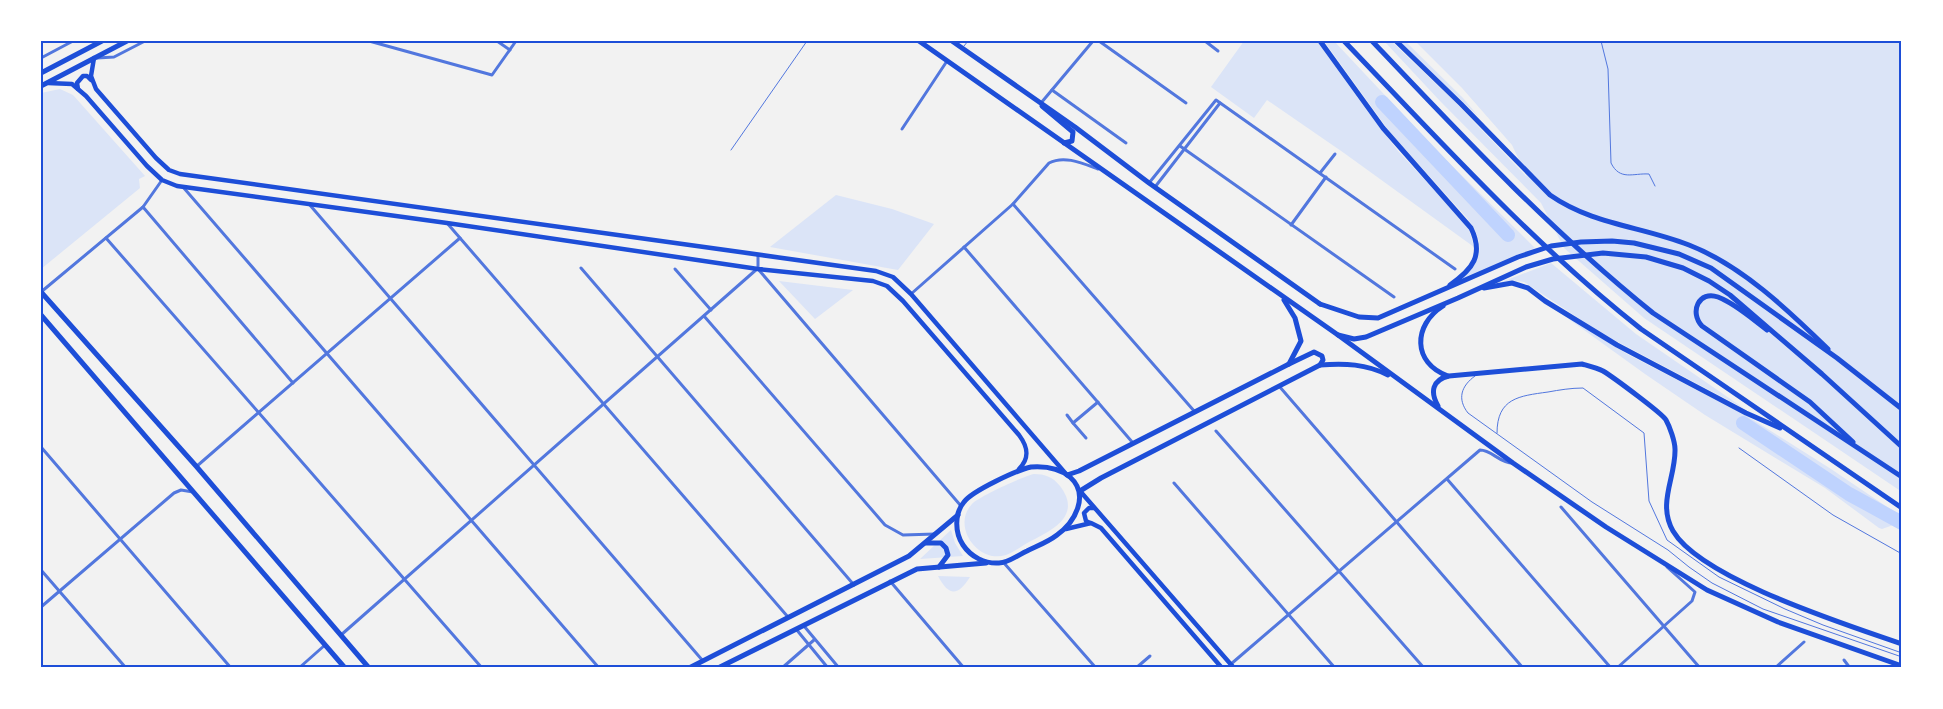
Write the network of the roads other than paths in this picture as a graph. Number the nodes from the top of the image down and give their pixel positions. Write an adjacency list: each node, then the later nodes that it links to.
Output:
1 (73, 41): 20 (street)
2 (102, 41): 27 (main road)
3 (127, 41): 25 (main road)
4 (145, 41): 25 (street)
5 (369, 41): 22 (street)
6 (497, 41): 22 (street)
7 (516, 41): 22 (street)
8 (807, 41): 42 (lane)
9 (919, 41): 26 (main road)
10 (952, 41): 21 (main road)
11 (968, 41): 21 (lane)
12 (1092, 41): 32 (street)
13 (1099, 41): 35 (street)
14 (1206, 41): 23 (street)
15 (1320, 41): 67 (main road)
16 (1344, 41): 99 (main road)
17 (1372, 41): 105 (main road)
18 (1396, 41): 81 (main road)
19 (1600, 41): 49 (lane)
20 (64, 43): 24 (street)
21 (963, 49): 33 (main road)
22 (510, 50)
23 (1218, 51)
24 (41, 58)
25 (94, 58): 28 (main road); 29 (main road)
26 (947, 61): 37 (street); 38 (main road)
27 (41, 73)
28 (92, 80): 31 (main road); 55 (main road)
29 (48, 83): 30 (main road); 31 (main road)
30 (41, 86)
31 (78, 89): 47 (main road)
32 (1052, 90): 34 (street); 39 (street)
33 (1033, 98): 34 (main road); 38 (main road)
34 (1042, 103): 48 (main road)
35 (1186, 103)
36 (1220, 103): 40 (street); 41 (street); 45 (street)
37 (902, 129)
38 (1064, 143): 44 (main road)
39 (1126, 143)
40 (1180, 146): 41 (street); 48 (street)
41 (1184, 149): 51 (street); 57 (street)
42 (731, 150)
43 (1335, 154): 45 (street)
44 (1103, 170): 53 (street); 70 (main road)
45 (1320, 173): 46 (street)
46 (1326, 177): 57 (street); 65 (street)
47 (162, 180): 50 (main road); 54 (street)
48 (1149, 183): 51 (main road)
49 (1655, 186)
50 (182, 187): 52 (main road); 79 (street)
51 (1155, 187): 67 (main road)
52 (309, 204): 56 (main road); 72 (street)
53 (1012, 204): 60 (street); 94 (street)
54 (143, 206): 58 (street); 86 (street)
55 (448, 211): 56 (main road); 61 (main road)
56 (446, 223): 59 (street); 64 (main road)
57 (1291, 225): 71 (street)
58 (106, 238): 68 (street); 93 (street)
59 (460, 238): 72 (street); 90 (street)
60 (964, 247): 69 (street); 89 (street)
61 (758, 255): 64 (street); 69 (main road)
62 (581, 268): 80 (street)
63 (675, 269): 74 (street)
64 (758, 269): 74 (street); 109 (main road); 116 (street)
65 (1455, 269)
66 (1476, 289): 73 (main road); 78 (main road); 99 (main road)
67 (1442, 291): 81 (main road)
68 (41, 292): 108 (main road)
69 (911, 294): 110 (main road)
70 (1282, 297): 77 (main road); 82 (main road)
71 (1394, 297)
72 (390, 298): 79 (street); 107 (street)
73 (1458, 298): 77 (main road); 85 (main road)
74 (711, 310): 76 (street)
75 (41, 315): 115 (main road)
76 (704, 316): 80 (street); 125 (street)
77 (1338, 335): 87 (main road)
78 (1786, 344): 103 (main road); 105 (main road)
79 (327, 354): 86 (street); 121 (street)
80 (658, 356): 90 (street); 137 (street)
81 (1837, 358): 92 (main road)
82 (1289, 364): 83 (main road); 94 (main road)
83 (1320, 365): 87 (main road); 88 (main road)
84 (1480, 373): 85 (main road); 98 (lane); 148 (main road)
85 (1449, 376): 91 (main road)
86 (293, 382): 93 (street)
87 (1402, 382): 91 (main road)
88 (1278, 386): 114 (main road); 122 (street)
89 (1098, 402): 96 (street); 101 (street)
90 (603, 404): 107 (street); 141 (street)
91 (1440, 409): 106 (main road)
92 (1902, 410)
93 (259, 412): 108 (street); 135 (street)
94 (1195, 412): 101 (main road)
95 (1067, 416): 96 (street)
96 (1073, 423): 100 (street)
97 (1216, 430): 134 (street)
98 (1497, 434): 151 (lane); 153 (lane)
99 (1793, 434): 119 (main road)
100 (1086, 438)
101 (1134, 443): 110 (main road)
102 (41, 447): 126 (street)
103 (1902, 447)
104 (1739, 448): 128 (lane)
105 (1863, 451): 111 (main road)
106 (1514, 463): 112 (street); 131 (main road)
107 (534, 465): 121 (street); 155 (street)
108 (196, 466): 145 (main road)
109 (1020, 469): 110 (main road); 116 (main road)
110 (1067, 475): 114 (main road)
111 (1902, 477)
112 (1446, 479): 122 (street); 177 (street)
113 (1174, 483): 140 (street)
114 (1080, 491): 118 (main road); 124 (main road)
115 (193, 492): 126 (street); 149 (main road)
116 (961, 506): 120 (main road)
117 (1561, 507): 143 (street)
118 (1094, 508): 123 (main road); 156 (main road)
119 (1902, 508)
120 (958, 514): 125 (main road); 129 (main road)
121 (471, 521): 135 (street); 164 (street)
122 (1397, 522): 134 (street); 176 (street)
123 (1090, 523): 124 (main road); 173 (main road)
124 (1066, 529): 130 (main road)
125 (935, 534): 127 (main road)
126 (120, 539): 138 (street); 159 (street)
127 (925, 543): 132 (main road); 137 (main road)
128 (1902, 554)
129 (989, 563): 130 (main road); 132 (main road)
130 (1004, 563): 171 (street)
131 (1663, 563): 143 (street); 157 (main road)
132 (938, 567): 136 (main road)
133 (41, 570): 138 (street)
134 (1339, 571): 140 (street); 175 (street)
135 (405, 579): 145 (street); 163 (street)
136 (889, 581): 142 (main road); 170 (street)
137 (854, 585): 141 (main road)
138 (60, 591): 139 (street); 158 (street)
139 (41, 607)
140 (1289, 614): 156 (street); 174 (street)
141 (788, 618): 155 (main road)
142 (803, 625): 144 (main road); 146 (street)
143 (1664, 627): 178 (street); 179 (street)
144 (796, 629): 150 (street); 166 (main road)
145 (341, 635): 162 (main road)
146 (814, 640): 150 (street); 169 (street)
147 (1804, 642): 180 (street)
148 (1902, 644)
149 (325, 645): 160 (street); 161 (main road)
150 (809, 645): 167 (street); 168 (street)
151 (1902, 653)
152 (1150, 656): 172 (street)
153 (1902, 657)
154 (1844, 660): 181 (street)
155 (703, 661): 165 (main road)
156 (1233, 666)
157 (1902, 666)
158 (126, 668)
159 (230, 668)
160 (299, 668)
161 (345, 668)
162 (369, 668)
163 (482, 668)
164 (599, 668)
165 (689, 668)
166 (718, 668)
167 (782, 668)
168 (828, 668)
169 (839, 668)
170 (964, 668)
171 (1096, 668)
172 (1136, 668)
173 (1222, 668)
174 (1335, 668)
175 (1424, 668)
176 (1523, 668)
177 (1611, 668)
178 (1616, 668)
179 (1700, 668)
180 (1775, 668)
181 (1850, 668)

